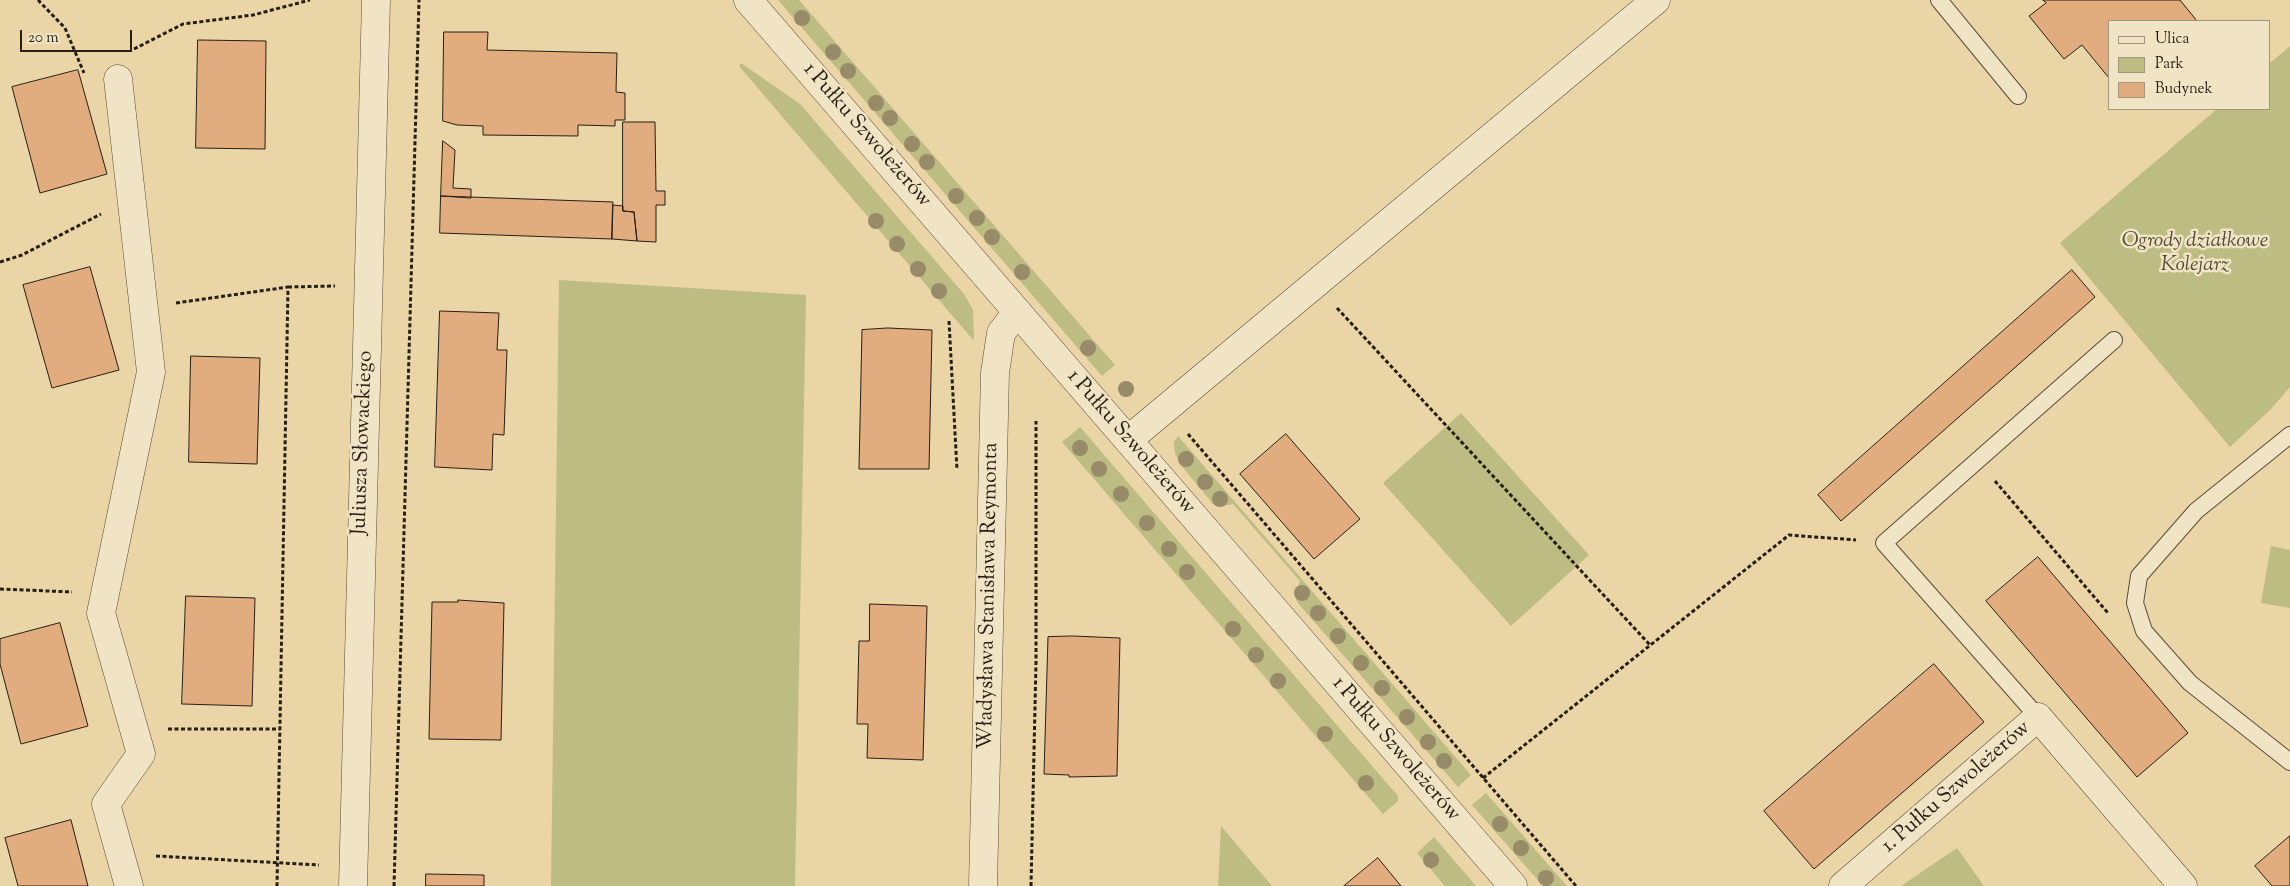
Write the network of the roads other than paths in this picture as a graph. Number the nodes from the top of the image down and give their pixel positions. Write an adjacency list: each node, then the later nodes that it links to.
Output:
1 (376, 0): 14 (street, Juliusza Słowackiego)
2 (748, 0): 7 (street, 1 Pułku Szwoleżerów)
3 (1656, 0): 10 (street)
4 (1939, 0): 6 (lane)
5 (118, 79): 13 (street)
6 (2018, 96)
7 (1017, 312): 10 (street, 1 Pułku Szwoleżerów); 15 (street, Władysława Stanisława Reymonta)
8 (2114, 340): 11 (lane)
9 (2290, 435): 12 (lane)
10 (1128, 440): 16 (street, 1 Pułku Szwoleżerów)
11 (2038, 717): 17 (street, 1. Pułku Szwoleżerów); 18 (street, 1. Pułku Szwoleżerów)
12 (2290, 762)
13 (129, 886)
14 (353, 886)
15 (983, 886)
16 (1513, 886)
17 (1843, 886)
18 (2183, 886)

